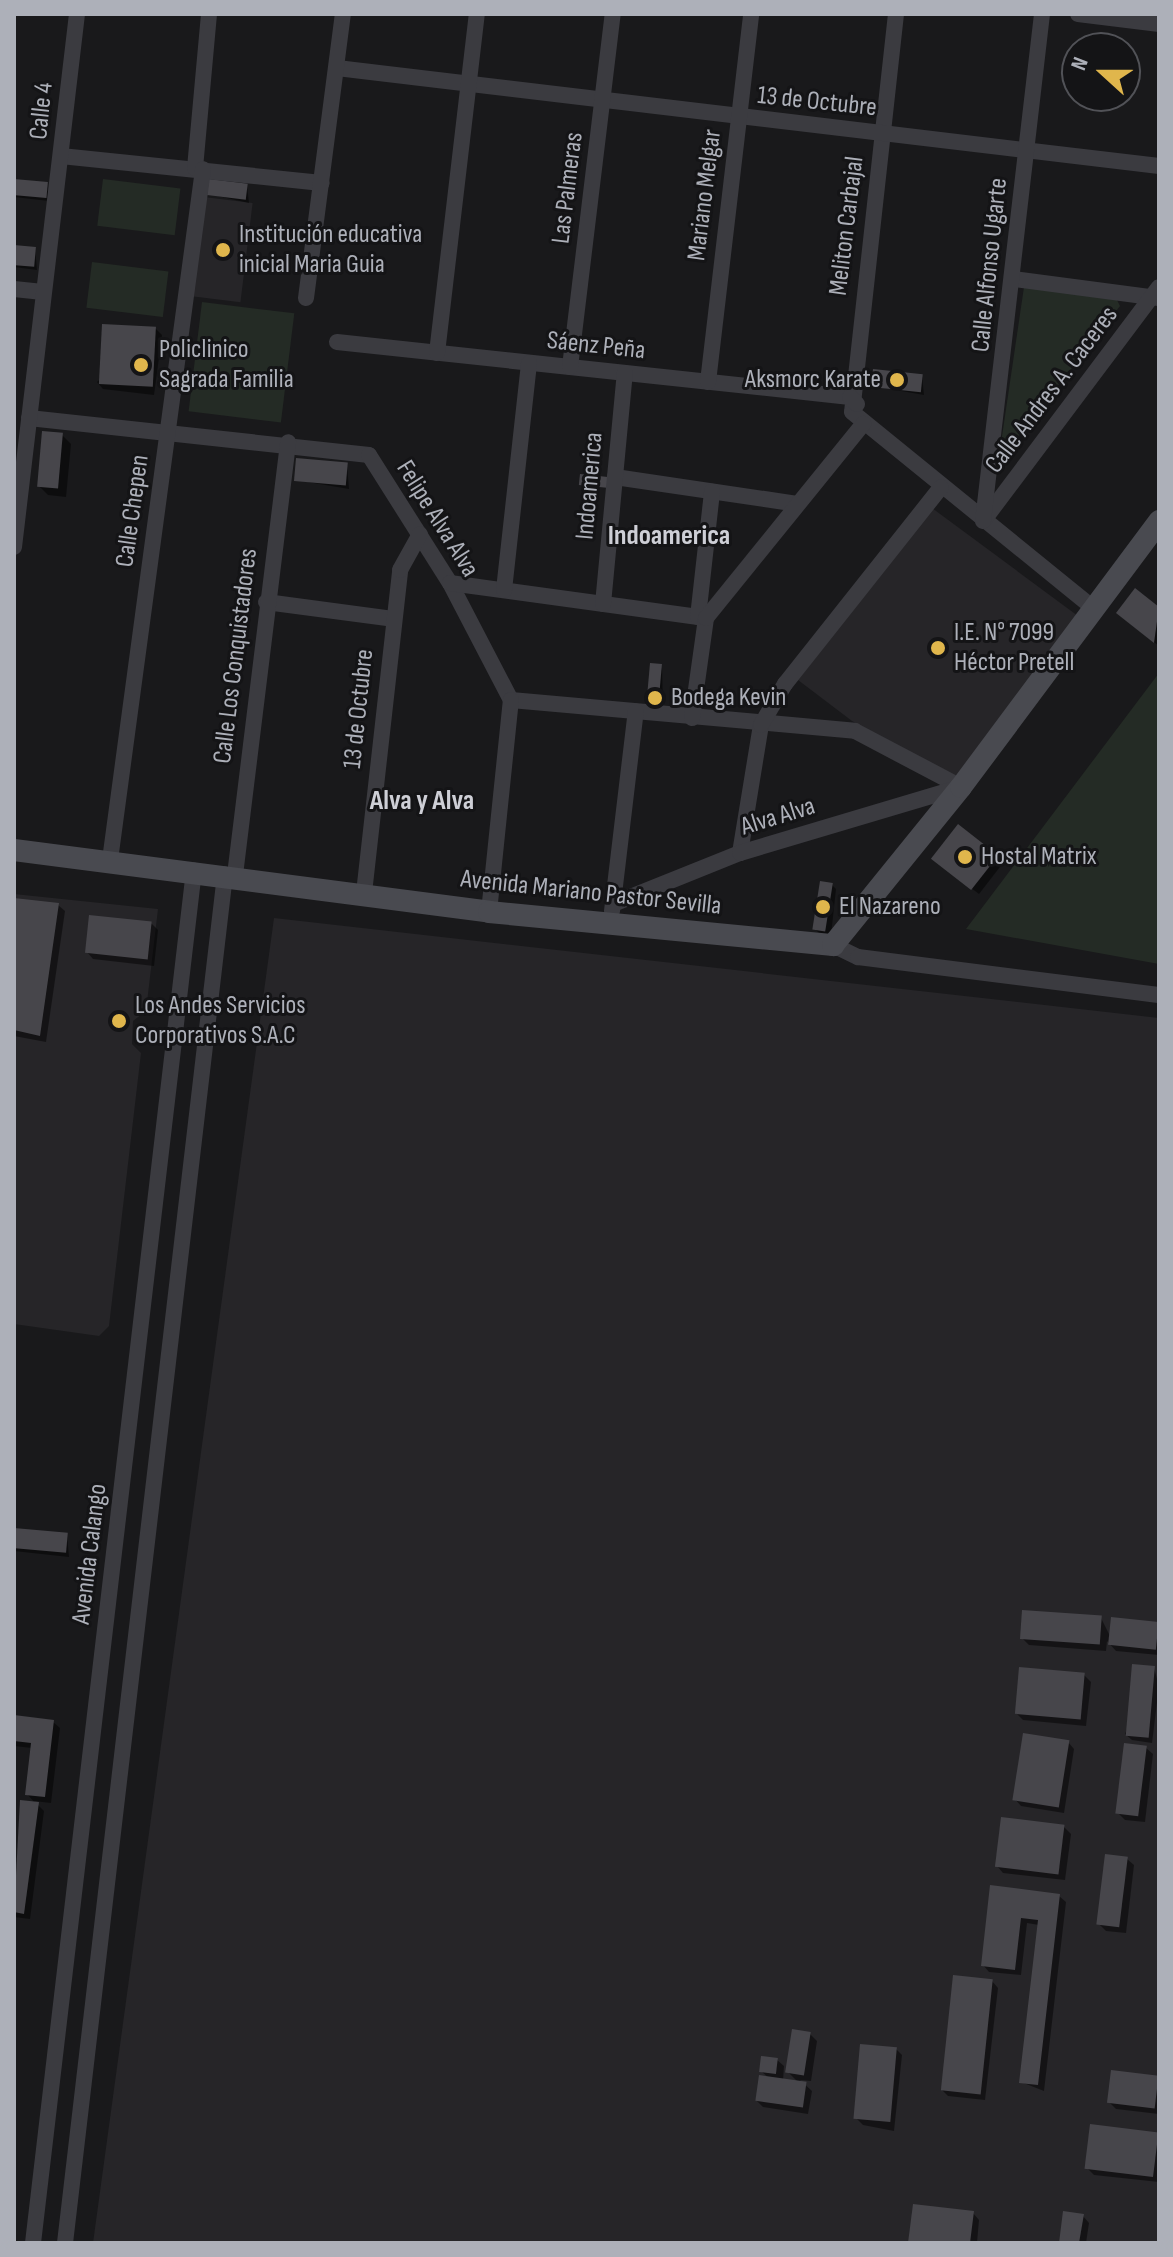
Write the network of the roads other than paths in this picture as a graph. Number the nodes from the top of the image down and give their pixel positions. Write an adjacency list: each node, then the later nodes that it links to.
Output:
1 (77, 14): 17 (street, Calle 4)
2 (209, 14): 19 (street, Calle Chepen)
3 (343, 14): 11 (street)
4 (477, 14): 12 (street)
5 (613, 14): 13 (street, Las Palmeras)
6 (751, 14): 14 (street, Mariano Melgar)
7 (896, 14): 15 (street, Meliton Carbajal)
8 (1042, 14): 16 (street, Calle Alfonso Ugarte)
9 (1078, 14): 10 (street)
10 (1159, 24)
11 (337, 68): 12 (street, 13 de Octubre); 20 (street)
12 (469, 83): 13 (street, 13 de Octubre); 27 (street)
13 (604, 99): 14 (street, 13 de Octubre); 29 (street, Las Palmeras)
14 (739, 117): 15 (street, 13 de Octubre); 31 (street, Mariano Melgar)
15 (883, 133): 16 (street, 13 de Octubre); 32 (street, Meliton Carbajal)
16 (1027, 151): 18 (street, 13 de Octubre); 21 (street, Calle Alfonso Ugarte)
17 (61, 156): 19 (street); 23 (street, Calle 4)
18 (1159, 166)
19 (199, 168): 20 (street); 35 (street, Calle Chepen)
20 (322, 183): 25 (street)
21 (1014, 279): 24 (street); 42 (street, Calle Alfonso Ugarte)
22 (14, 289): 23 (street)
23 (43, 292): 33 (street, Calle 4)
24 (1157, 293): 42 (street, Calle Andres A. Caceres)
25 (306, 298)
26 (337, 342): 27 (street, Sáenz Peña)
27 (437, 353): 28 (street, Sáenz Peña)
28 (529, 363): 29 (street, Sáenz Peña); 47 (street)
29 (570, 367): 30 (street, Sáenz Peña)
30 (625, 373): 31 (street, Sáenz Peña); 38 (street, Indoamerica)
31 (708, 382): 32 (street, Sáenz Peña)
32 (850, 397): 34 (street); 37 (street)
33 (29, 418): 35 (street, Felipe Alva Alva); 45 (street, Calle 4)
34 (863, 424): 37 (street); 41 (street)
35 (169, 431): 36 (street, Felipe Alva Alva); 60 (street, Calle Chepen)
36 (288, 442): 44 (street, Felipe Alva Alva); 48 (street, Calle Los Conquistadores)
37 (901, 455): 39 (street)
38 (615, 477): 40 (street); 49 (street, Indoamerica)
39 (941, 487): 42 (street); 56 (street)
40 (712, 492): 41 (street); 51 (street)
41 (797, 504): 51 (street)
42 (983, 521): 50 (street)
43 (1159, 521): 50 (street)
44 (420, 534): 46 (street, Felipe Alva Alva); 52 (street, 13 de Octubre)
45 (14, 547)
46 (450, 583): 47 (street); 53 (street, Felipe Alva Alva)
47 (504, 590): 49 (street)
48 (266, 602): 52 (street); 62 (street, Calle Los Conquistadores)
49 (603, 604): 51 (street)
50 (1094, 609): 57 (street)
51 (702, 618): 55 (street)
52 (393, 619): 63 (street, 13 de Octubre)
53 (511, 700): 54 (street); 64 (street)
54 (636, 711): 55 (street); 65 (street)
55 (692, 718): 56 (street)
56 (761, 725): 57 (street); 59 (street)
57 (961, 787): 59 (street, Alva Alva); 66 (street)
58 (14, 850): 60 (street, Avenida Mariano Pastor Sevilla)
59 (740, 853): 65 (street, Alva Alva)
60 (110, 860): 61 (street, Avenida Mariano Pastor Sevilla)
61 (194, 870): 62 (street, Avenida Mariano Pastor Sevilla); 68 (street, Avenida Calango)
62 (230, 874): 63 (street, Avenida Mariano Pastor Sevilla); 69 (street, Avenida Calango)
63 (364, 893): 64 (street, Avenida Mariano Pastor Sevilla)
64 (489, 912): 65 (street, Avenida Mariano Pastor Sevilla)
65 (612, 914): 66 (street, Avenida Mariano Pastor Sevilla)
66 (833, 945): 67 (street, Avenida Mariano Pastor Sevilla)
67 (1159, 995)
68 (33, 2243)
69 (65, 2243)

